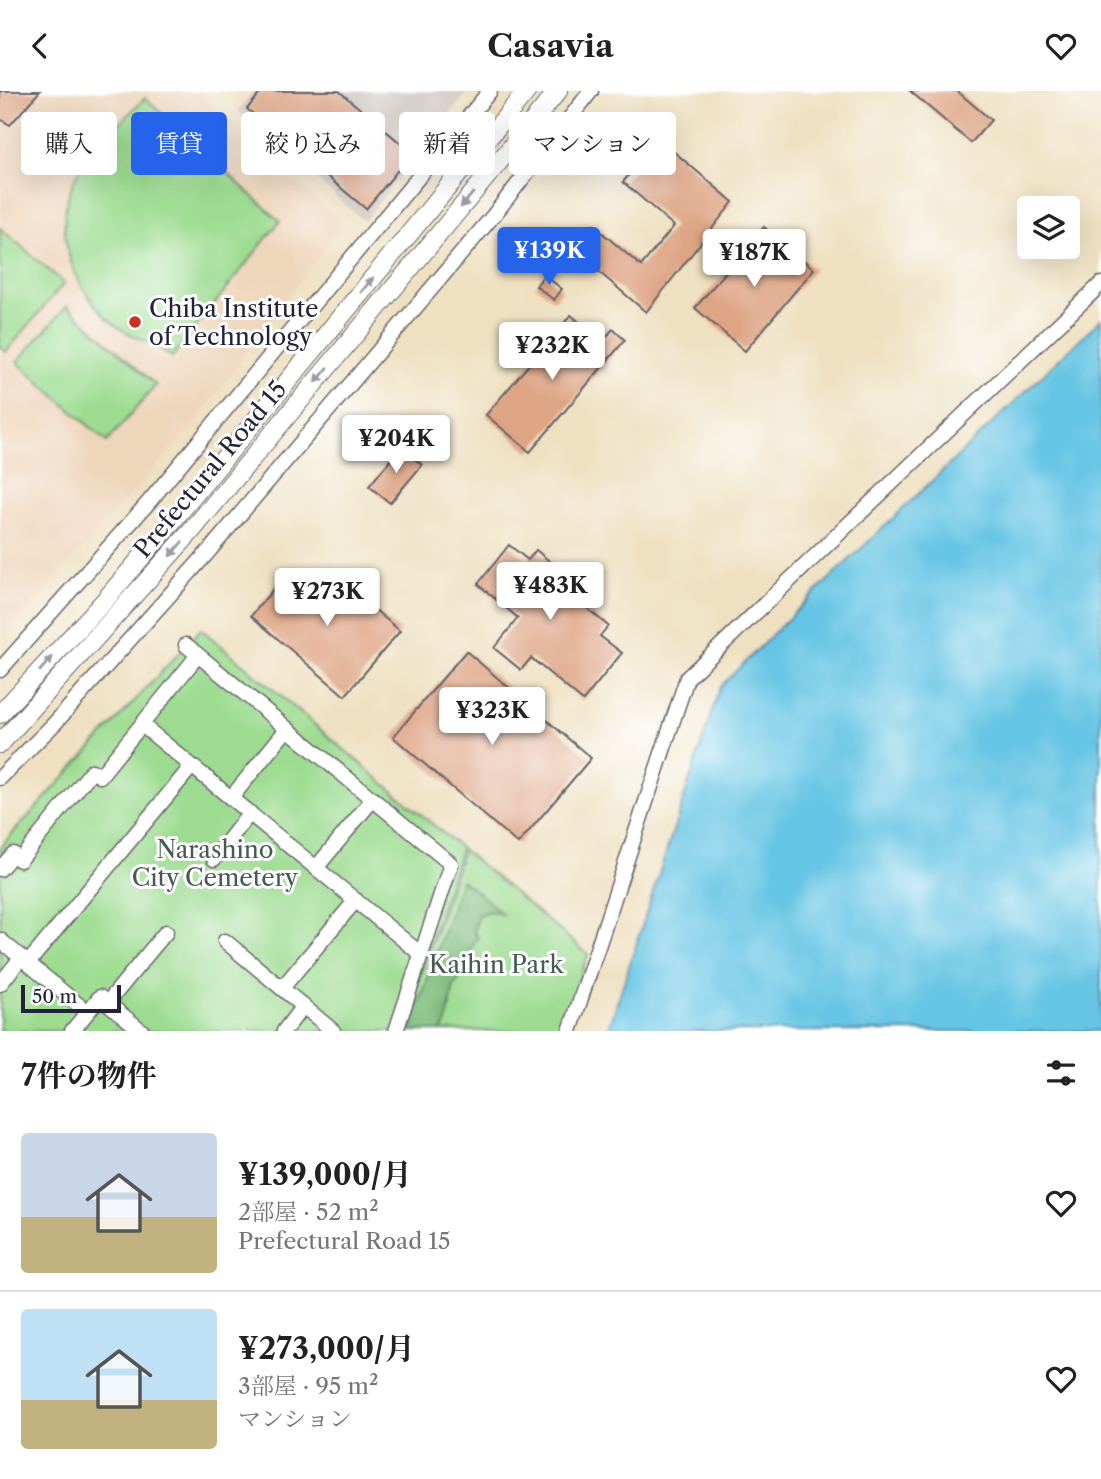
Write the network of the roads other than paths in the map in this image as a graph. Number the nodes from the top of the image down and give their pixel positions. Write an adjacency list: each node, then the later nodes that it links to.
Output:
1 (490, 91): 8 (street)
2 (527, 91): 9 (main road, Prefectural Road 15, one-way to 2)
3 (558, 91): 12 (main road, Prefectural Road 15, one-way to 12)
4 (591, 91): 14 (street)
5 (1101, 284): 37 (street)
6 (186, 645): 7 (street)
7 (198, 655): 10 (street); 11 (street)
8 (0, 670)
9 (0, 714)
10 (142, 725): 13 (street); 20 (street)
11 (288, 729): 15 (street); 16 (street)
12 (0, 744)
13 (192, 766): 15 (street); 26 (street)
14 (0, 778)
15 (231, 798): 17 (street)
16 (373, 799): 19 (street); 25 (street)
17 (250, 813): 18 (street); 19 (street)
18 (214, 859)
19 (316, 868): 21 (street)
20 (0, 869)
21 (356, 900): 25 (street); 28 (street)
22 (166, 932): 29 (street)
23 (0, 940): 26 (street)
24 (225, 941): 28 (street)
25 (422, 955): 36 (street)
26 (25, 960): 27 (street); 31 (street)
27 (0, 983)
28 (282, 988): 30 (street)
29 (108, 1002): 31 (street); 33 (street)
30 (303, 1006): 34 (street); 35 (street)
31 (87, 1012): 32 (street)
32 (72, 1031)
33 (142, 1031)
34 (284, 1031)
35 (333, 1031)
36 (396, 1031)
37 (570, 1031)

